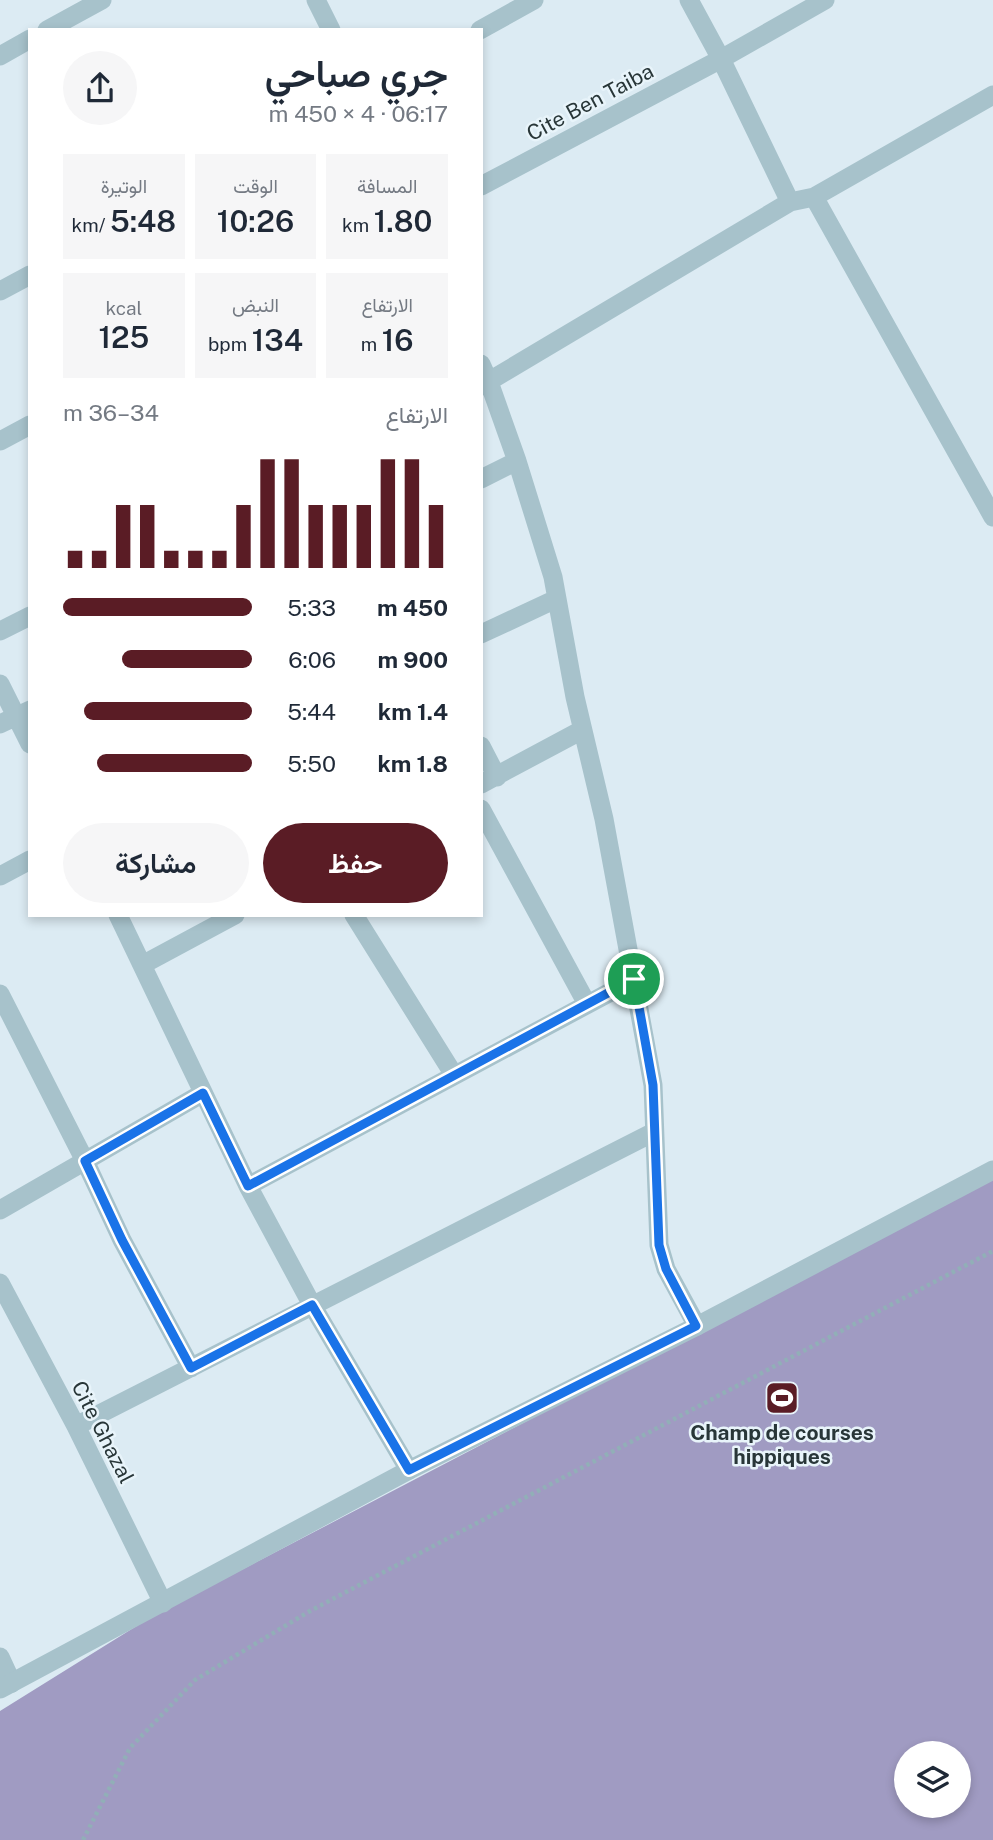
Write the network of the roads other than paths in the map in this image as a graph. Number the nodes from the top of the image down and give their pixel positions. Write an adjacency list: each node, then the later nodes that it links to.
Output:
1 (102, 0): 6 (street)
2 (316, 0): 7 (street)
3 (534, 0): 8 (street)
4 (689, 0): 11 (street)
5 (825, 0): 11 (street, Cite Ben Taiba)
6 (51, 28)
7 (330, 28)
8 (483, 28)
9 (28, 40): 10 (street)
10 (0, 55)
11 (721, 59): 13 (street, Cite Ben Taiba); 15 (street)
12 (993, 95): 14 (street)
13 (483, 185)
14 (814, 197): 15 (street); 23 (street)
15 (790, 202): 18 (street)
16 (28, 276): 17 (street)
17 (0, 291)
18 (484, 377): 21 (street)
19 (28, 426): 20 (street)
20 (0, 441)
21 (517, 461): 22 (street); 24 (street)
22 (483, 478)
23 (993, 517)
24 (556, 599): 27 (street); 30 (street)
25 (28, 617): 26 (street)
26 (0, 631)
27 (483, 633)
28 (0, 684): 29 (street)
29 (15, 717): 31 (street)
30 (582, 730): 33 (street); 41 (street)
31 (28, 740)
32 (483, 755): 33 (street)
33 (489, 781)
34 (483, 813): 43 (street)
35 (28, 861): 36 (street)
36 (0, 876)
37 (119, 917): 40 (street)
38 (230, 917): 40 (street)
39 (355, 917): 44 (street)
40 (142, 965): 45 (street)
41 (634, 979): 43 (street); 46 (street)
42 (0, 994): 47 (street)
43 (587, 1004): 44 (street)
44 (454, 1075): 49 (street)
45 (203, 1093): 47 (street); 49 (street)
46 (654, 1132): 52 (street); 53 (street)
47 (85, 1161): 50 (street); 54 (street)
48 (993, 1170): 53 (street)
49 (248, 1186): 52 (street)
50 (0, 1210)
51 (0, 1283): 55 (street, Cite Ghazal)
52 (312, 1305): 54 (street); 56 (street)
53 (696, 1326): 56 (street)
54 (191, 1368): 55 (street)
55 (76, 1426): 57 (street, Cite Ghazal)
56 (409, 1470): 57 (street)
57 (163, 1603): 59 (street)
58 (0, 1657): 59 (street)
59 (6, 1686)

